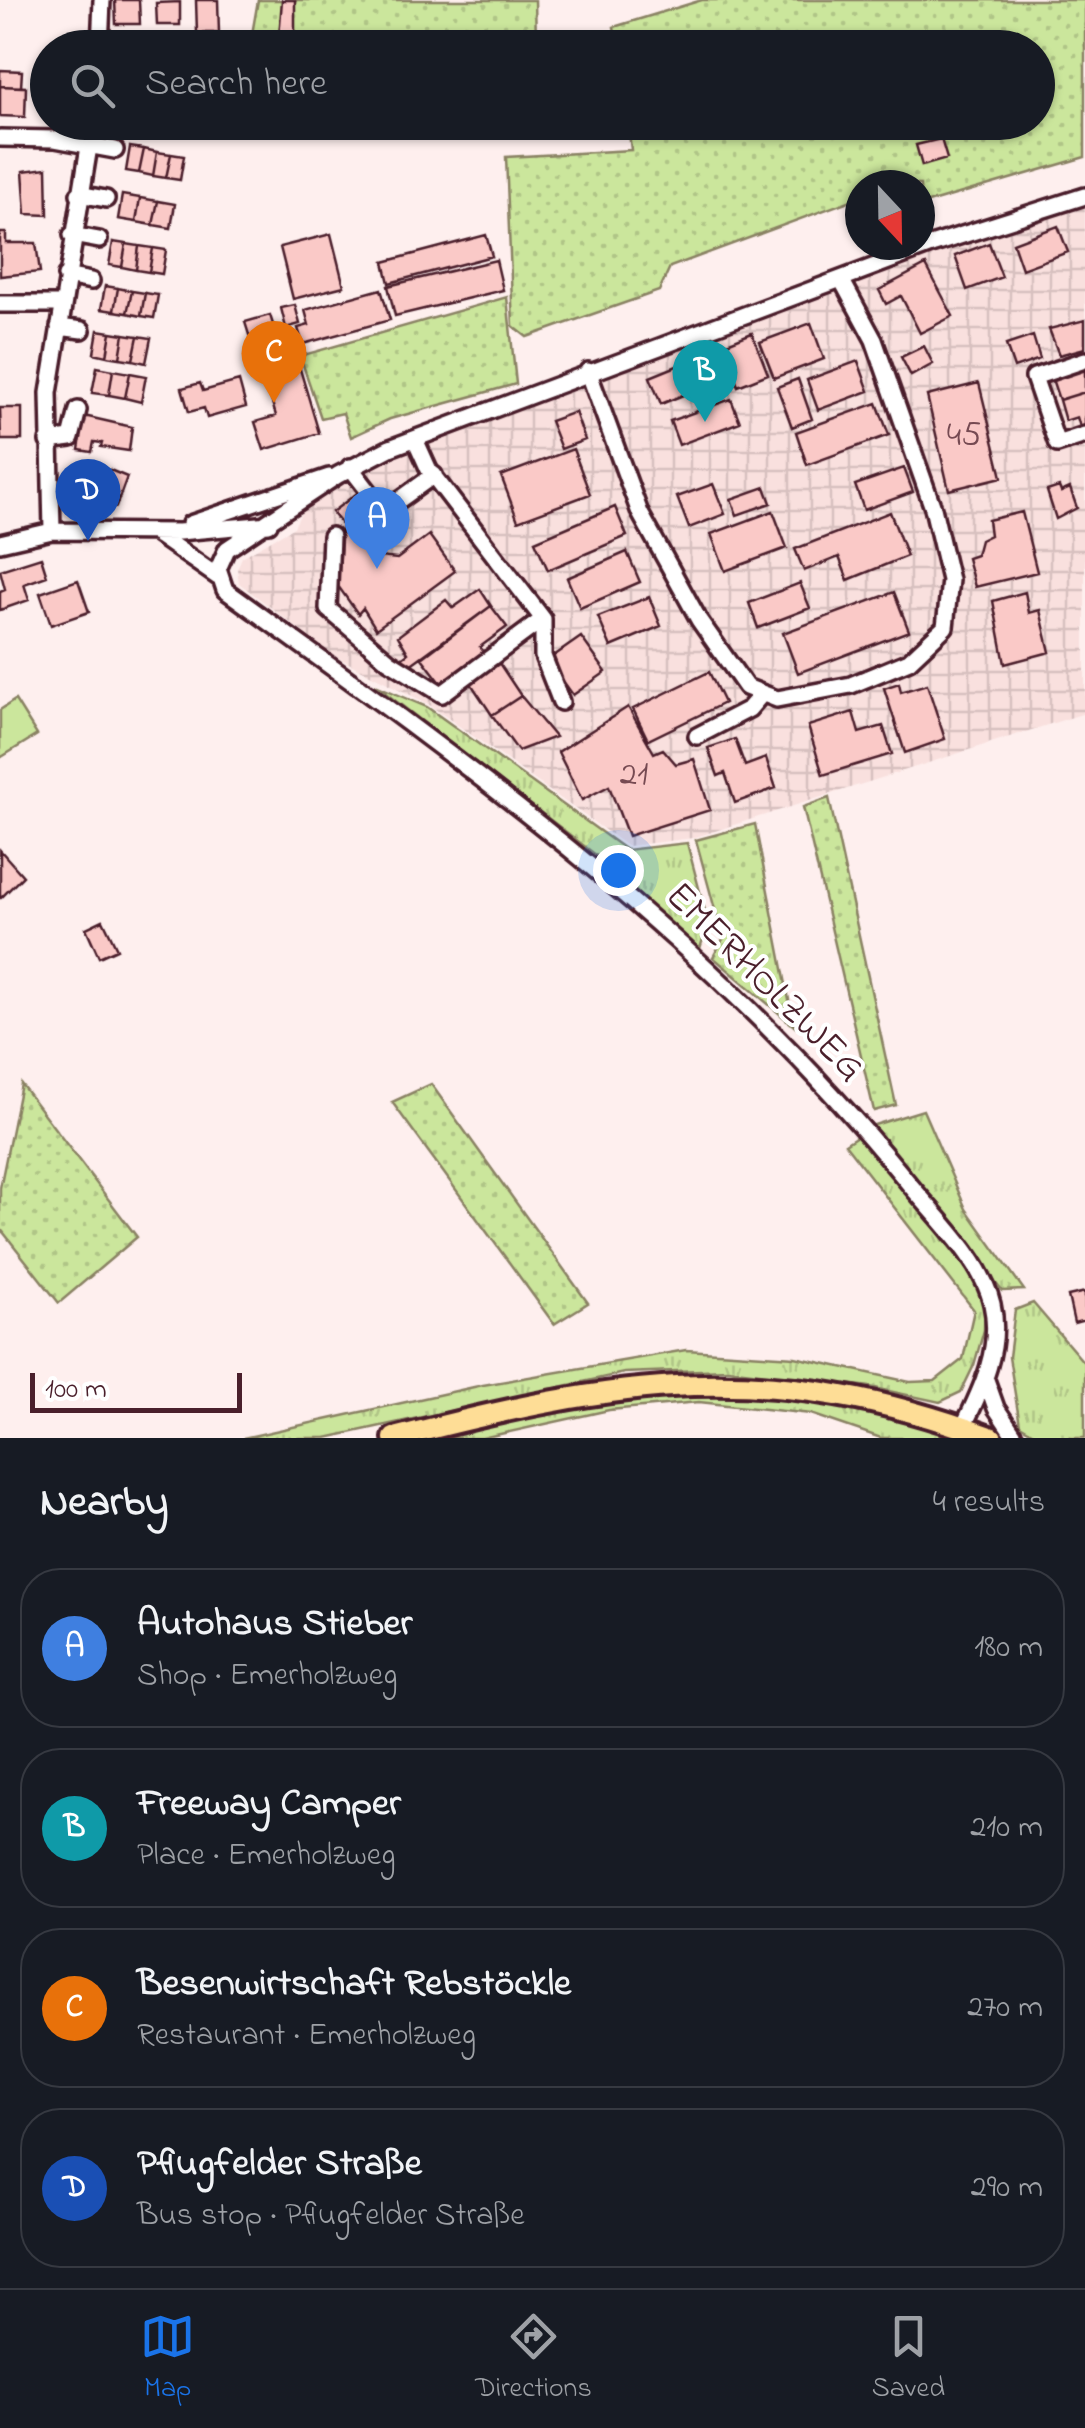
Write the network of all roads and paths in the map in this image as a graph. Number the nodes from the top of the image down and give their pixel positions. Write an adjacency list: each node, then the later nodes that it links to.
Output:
1 (102, 0): 2 (street)
2 (101, 30)
3 (0, 138): 5 (street)
4 (89, 140): 5 (street)
5 (88, 144): 6 (street); 7 (street)
6 (115, 150)
7 (79, 194): 9 (street); 10 (street)
8 (1085, 196): 13 (street)
9 (106, 199)
10 (72, 234): 11 (street); 12 (street)
11 (99, 240)
12 (66, 276): 14 (street); 16 (street)
13 (841, 278): 20 (street); 34 (street)
14 (91, 282)
15 (0, 304): 16 (street)
16 (62, 304): 17 (street)
17 (58, 327): 18 (street); 24 (street)
18 (82, 330)
19 (1085, 360): 22 (street)
20 (588, 372): 23 (street); 34 (street)
21 (78, 410): 24 (street)
22 (1085, 435)
23 (414, 439): 25 (street); 26 (street)
24 (48, 441): 28 (street)
25 (344, 471): 26 (street); 27 (street); 29 (street)
26 (434, 475): 33 (street)
27 (270, 524): 29 (street); 32 (street)
28 (52, 531): 29 (street); 31 (street)
29 (156, 533): 32 (street, EMERHOLZWEG)
30 (331, 536): 33 (street)
31 (0, 543)
32 (218, 577): 37 (street, EMERHOLZWEG)
33 (544, 618): 35 (street)
34 (760, 695): 36 (street)
35 (561, 702)
36 (697, 736)
37 (985, 1377): 38 (street, EMERHOLZWEG); 41 (street)
38 (964, 1428): 39 (main road); 40 (main road)
39 (394, 1438)
40 (992, 1438)
41 (1016, 1438)

